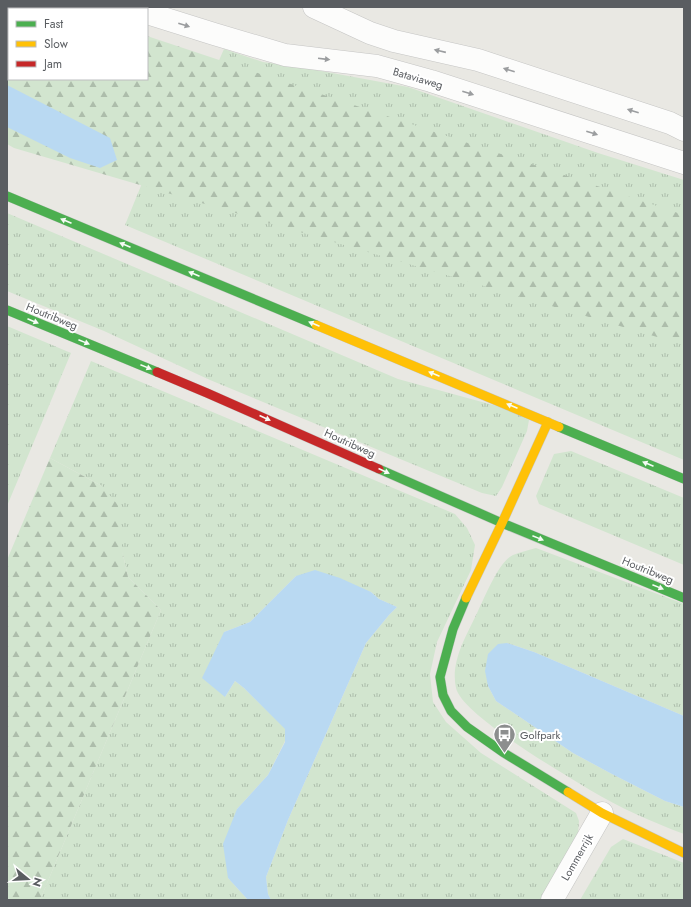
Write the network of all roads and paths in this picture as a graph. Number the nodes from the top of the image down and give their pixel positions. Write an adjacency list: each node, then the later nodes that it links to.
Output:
1 (314, 7): 3 (street, one-way to 1)
2 (148, 13): 4 (street, Bataviaweg, one-way to 4)
3 (679, 125)
4 (684, 163)
5 (7, 196): 7 (main road, one-way to 5)
6 (7, 310): 9 (main road, Houtribweg, one-way to 9)
7 (548, 422): 8 (main road, one-way to 7); 9 (main road)
8 (684, 479)
9 (502, 523): 10 (main road, Houtribweg, one-way to 10); 11 (main road)
10 (684, 598)
11 (602, 813): 12 (main road); 13 (street, Lommerrijk)
12 (684, 853)
13 (552, 900)

